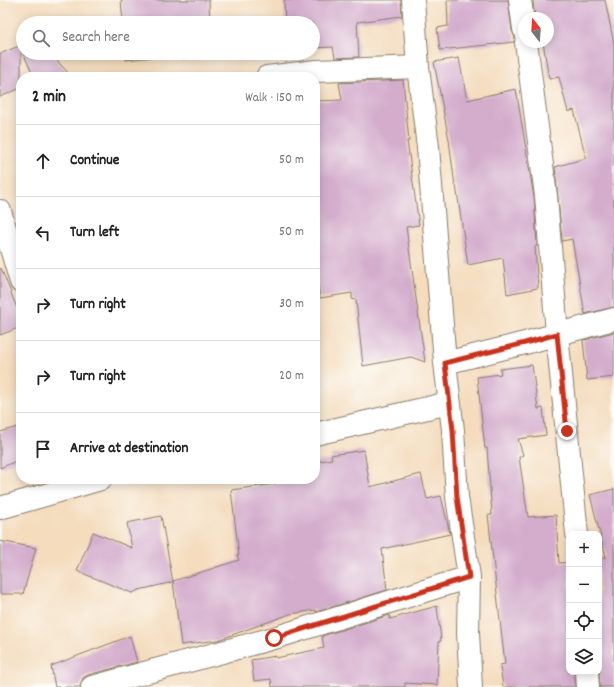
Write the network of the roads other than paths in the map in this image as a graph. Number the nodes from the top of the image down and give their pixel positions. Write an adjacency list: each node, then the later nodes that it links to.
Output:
1 (413, 0): 5 (street)
2 (520, 0): 3 (street)
3 (522, 12)
4 (527, 48): 10 (street)
5 (418, 67): 6 (street); 11 (street)
6 (308, 72)
7 (0, 211): 8 (street)
8 (16, 265)
9 (614, 319): 10 (street)
10 (557, 334): 11 (street); 16 (street)
11 (445, 363): 12 (street)
12 (449, 403): 13 (street); 17 (street)
13 (320, 433)
14 (84, 484): 15 (street)
15 (0, 508)
16 (577, 531)
17 (469, 577): 19 (street); 20 (street)
18 (587, 675): 21 (street)
19 (92, 687)
20 (471, 687)
21 (588, 687)

